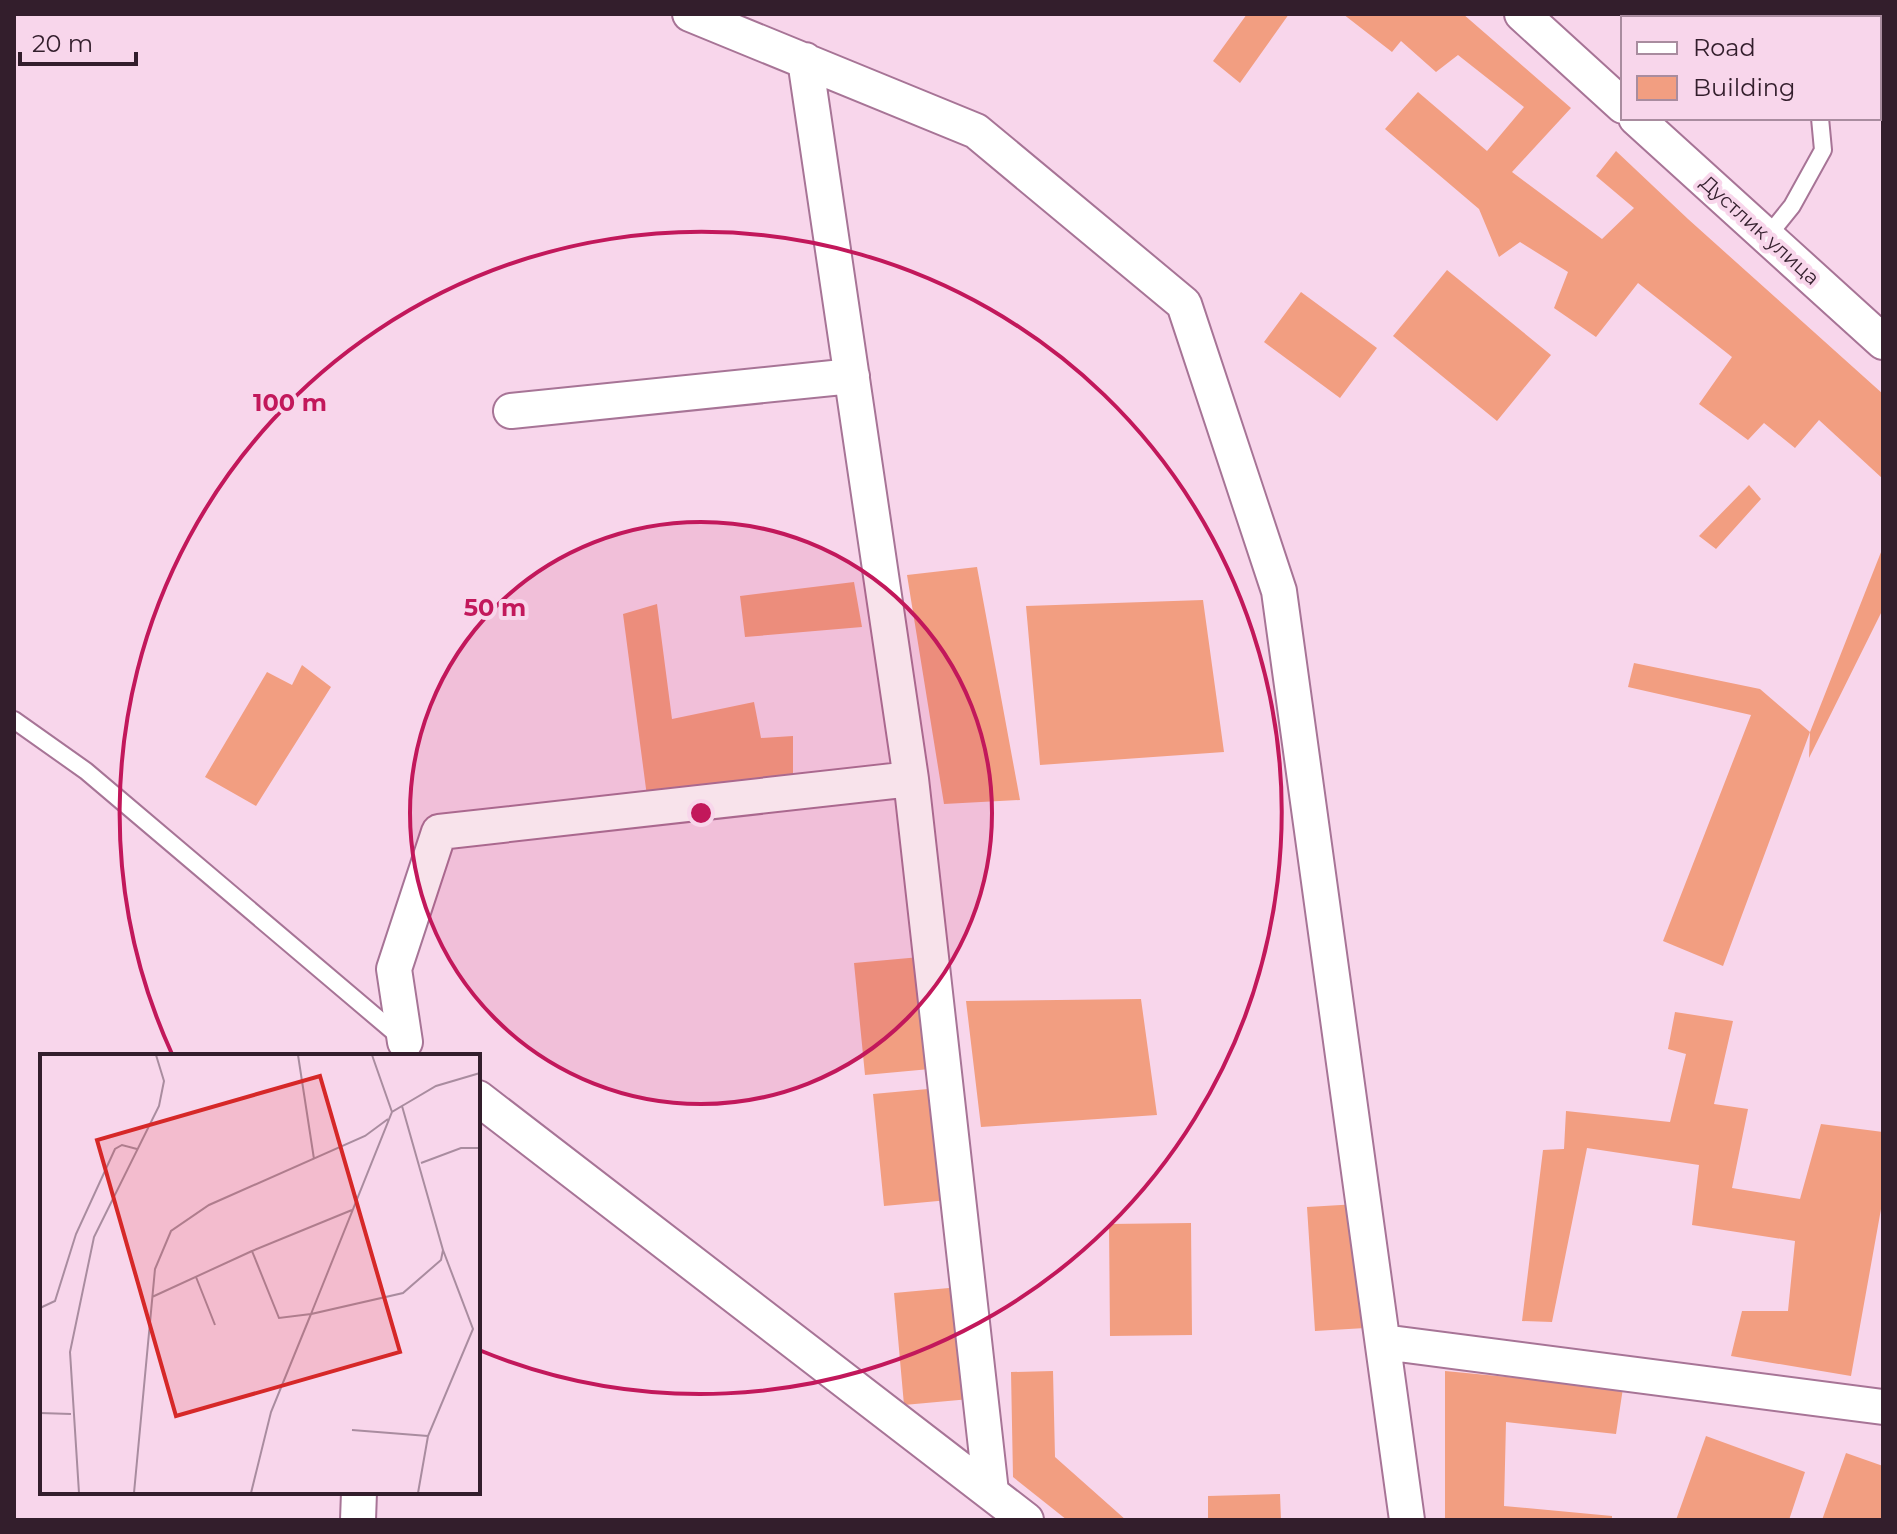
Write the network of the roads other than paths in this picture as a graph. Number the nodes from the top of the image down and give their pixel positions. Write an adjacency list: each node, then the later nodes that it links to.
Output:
1 (690, 14): 3 (street)
2 (1522, 14): 4 (street)
3 (805, 60): 9 (street); 15 (street)
4 (1621, 104)
5 (1638, 120): 7 (street, Дустлик улица)
6 (1820, 120): 7 (lane)
7 (1767, 237): 8 (street, Дустлик улица)
8 (1883, 342)
9 (852, 376): 10 (street); 12 (street)
10 (511, 411)
11 (14, 720): 13 (lane)
12 (911, 779): 13 (street); 17 (street)
13 (410, 1051)
14 (480, 1100): 17 (street)
15 (1383, 1342): 16 (street); 21 (street)
16 (1883, 1407)
17 (991, 1492): 20 (street)
18 (359, 1494): 19 (street)
19 (358, 1520)
20 (1026, 1520)
21 (1407, 1520)

